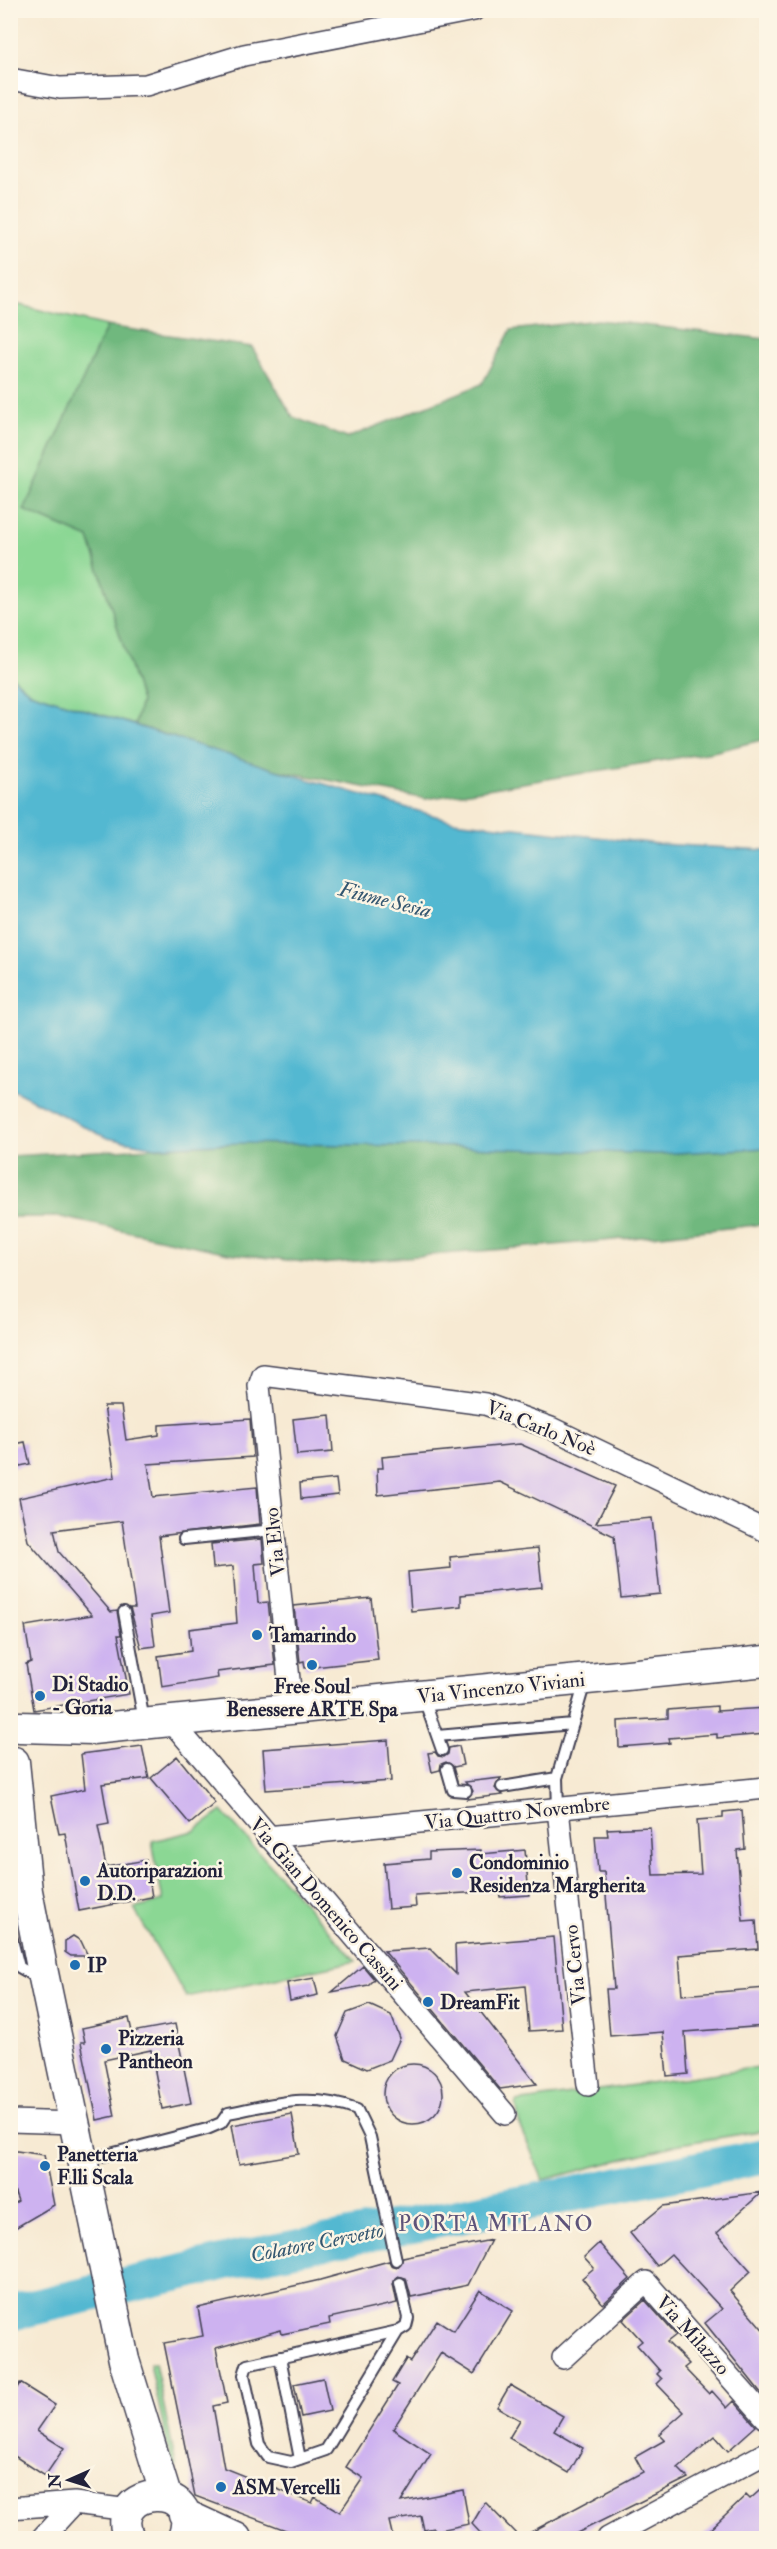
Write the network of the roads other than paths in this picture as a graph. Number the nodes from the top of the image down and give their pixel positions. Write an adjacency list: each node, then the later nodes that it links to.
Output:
1 (474, 10): 2 (street)
2 (10, 79)
3 (263, 1375): 4 (street, Via Elvo); 5 (street, Via Carlo Noè)
4 (274, 1530): 6 (lane); 11 (street, Via Elvo)
5 (766, 1531)
6 (183, 1539)
7 (124, 1612): 12 (lane)
8 (766, 1661): 9 (main road, Via Vincenzo Viviani)
9 (586, 1679): 10 (main road, Via Vincenzo Viviani); 13 (lane)
10 (423, 1696): 11 (main road, Via Vincenzo Viviani); 14 (lane)
11 (292, 1709): 12 (main road, Via Vincenzo Viviani)
12 (158, 1723): 15 (main road, Via Vincenzo Viviani); 23 (street, Via Gian Domenico Cassini)
13 (573, 1725): 14 (lane); 18 (lane)
14 (437, 1736): 16 (lane)
15 (15, 1744): 25 (main road)
16 (442, 1750)
17 (447, 1769): 21 (lane)
18 (557, 1778): 19 (lane); 22 (lane)
19 (502, 1787)
20 (766, 1788): 22 (street, Via Quattro Novembre)
21 (466, 1791)
22 (558, 1809): 23 (street, Via Quattro Novembre); 28 (street, Via Cervo)
23 (267, 1836): 29 (street, Via Gian Domenico Cassini)
24 (10, 1844): 25 (main road)
25 (27, 1890): 27 (main road)
26 (10, 1932): 27 (lane)
27 (43, 1973): 31 (main road)
28 (588, 2085)
29 (505, 2114)
30 (10, 2121): 31 (street)
31 (75, 2123): 32 (main road)
32 (83, 2161): 33 (lane); 43 (main road)
33 (394, 2255)
34 (400, 2283): 35 (lane)
35 (398, 2331): 36 (lane); 40 (lane)
36 (280, 2357): 40 (lane); 40 (lane)
37 (563, 2358): 38 (street, Via Milazzo)
38 (766, 2418)
39 (766, 2453): 46 (street)
40 (300, 2459)
41 (74, 2503): 42 (street); 43 (street); 44 (street)
42 (10, 2508)
43 (157, 2524): 45 (main road)
44 (42, 2538)
45 (236, 2538)
46 (608, 2538)

